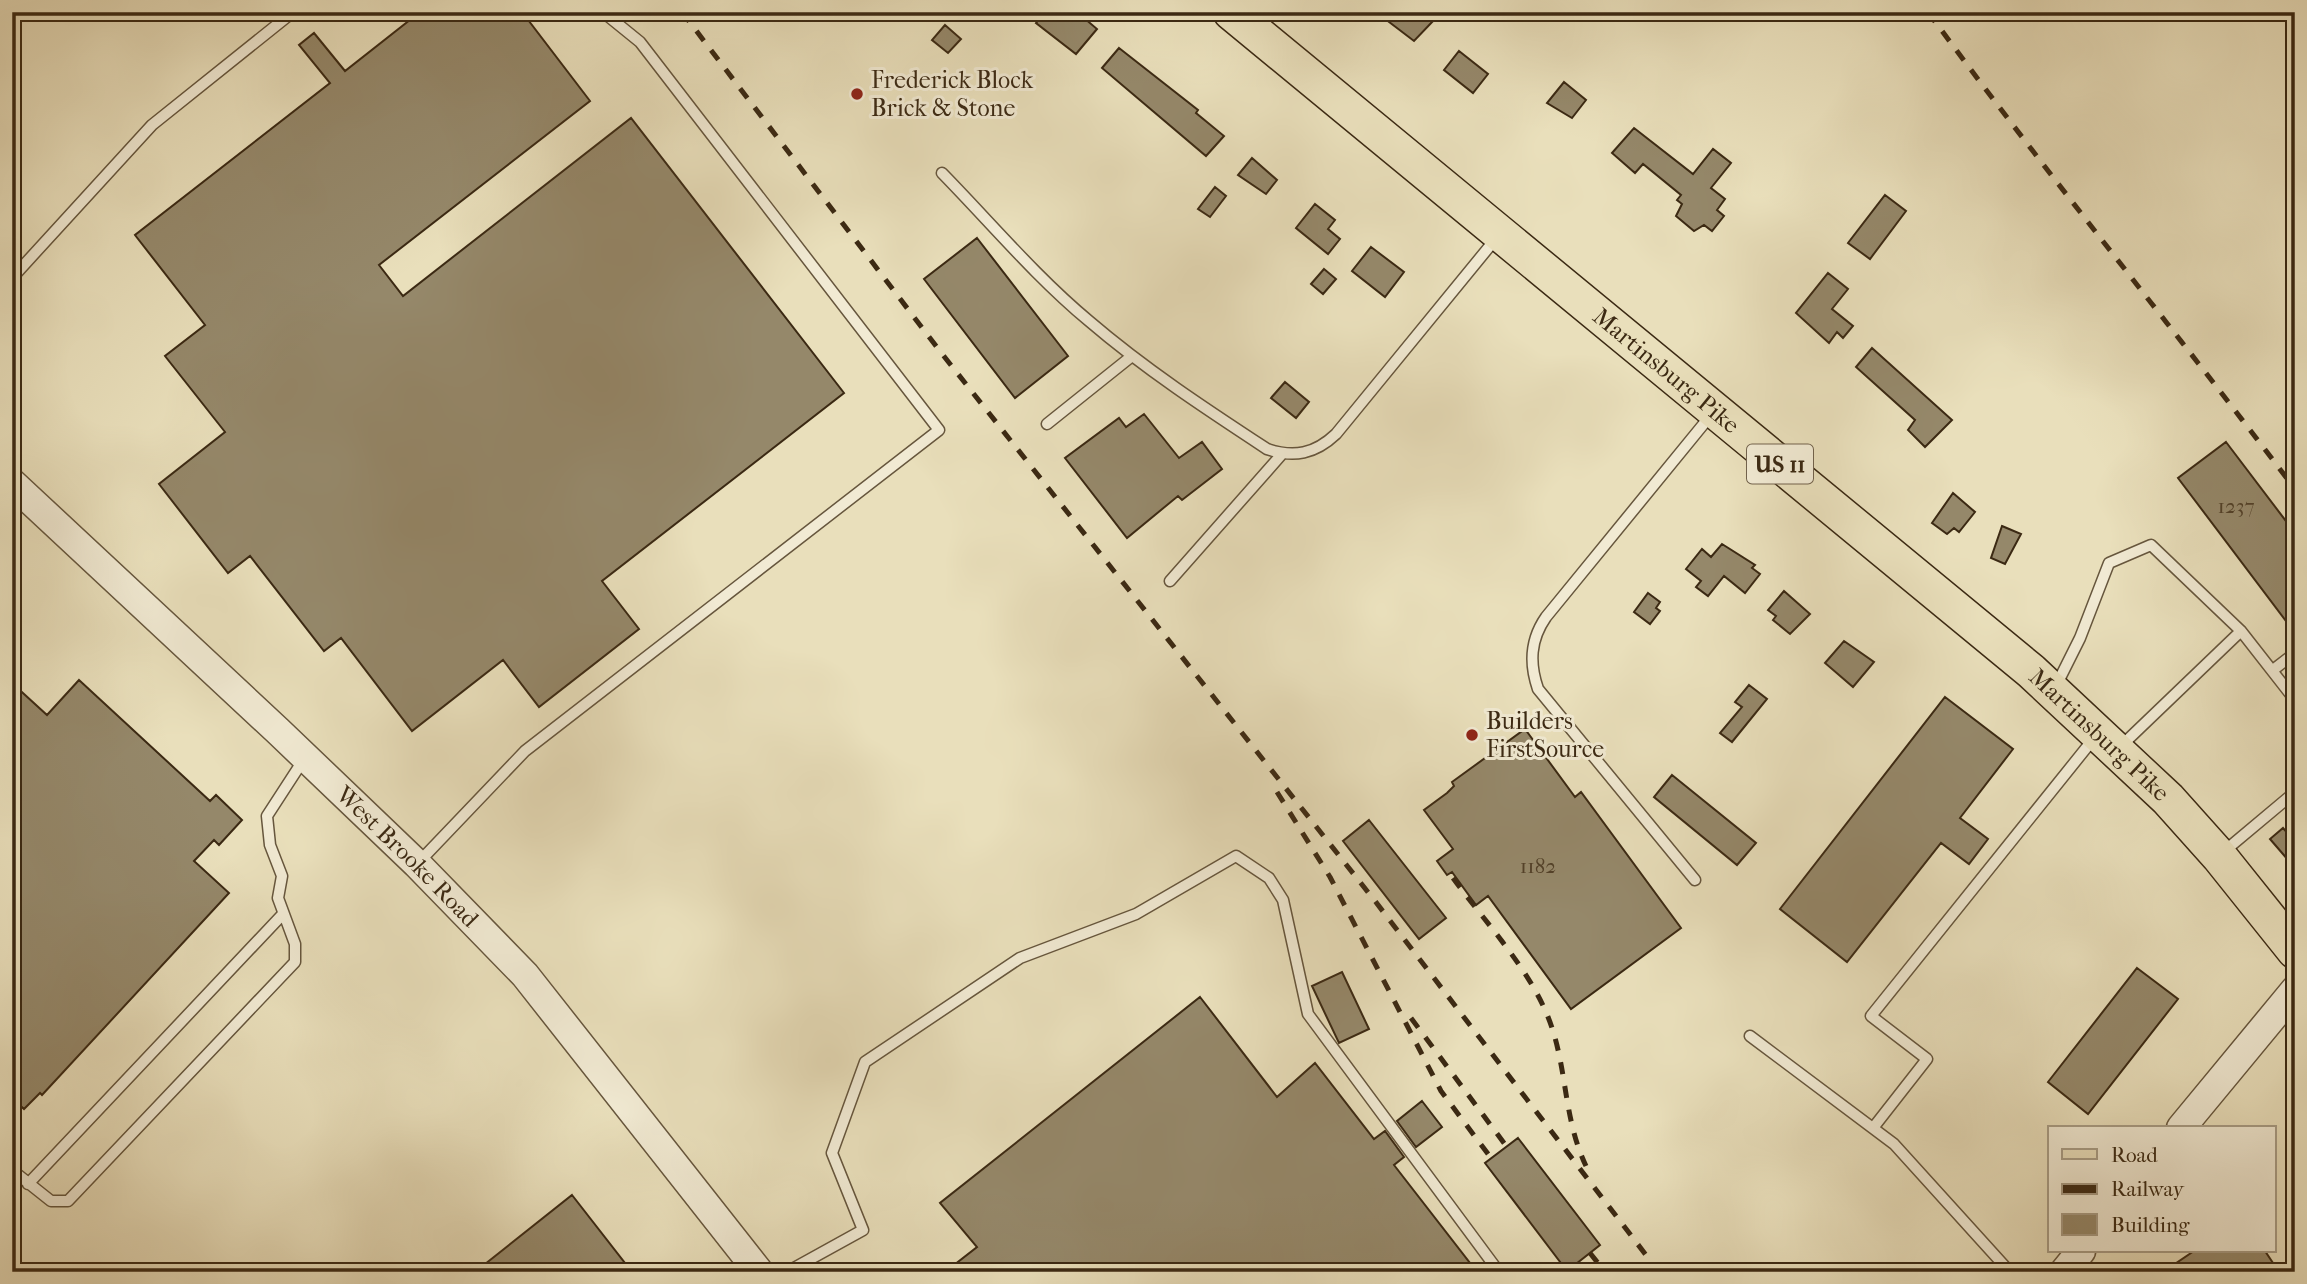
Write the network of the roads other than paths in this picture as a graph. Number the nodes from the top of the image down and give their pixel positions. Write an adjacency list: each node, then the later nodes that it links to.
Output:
1 (293, 12): 6 (lane)
2 (603, 12): 22 (lane)
3 (1231, 12): 5 (main road, Martinsburg Pike / US 11)
4 (942, 173): 7 (lane)
5 (1499, 233): 8 (main road, Martinsburg Pike / US 11); 10 (lane)
6 (12, 278)
7 (1132, 356): 9 (lane); 10 (lane)
8 (1715, 410): 16 (main road, Martinsburg Pike / US 11); 23 (lane)
9 (1047, 424)
10 (1282, 454): 12 (lane)
11 (12, 483): 19 (street, West Brooke Road)
12 (1170, 581)
13 (2241, 631): 15 (lane); 16 (lane); 18 (lane)
14 (2295, 653): 15 (lane)
15 (2273, 670): 17 (lane)
16 (2053, 691): 18 (main road, Martinsburg Pike / US 11)
17 (2295, 700)
18 (2108, 741): 21 (main road, Martinsburg Pike / US 11); 29 (lane)
19 (305, 757): 22 (street, West Brooke Road); 24 (lane)
20 (2295, 792): 21 (lane)
21 (2219, 856): 25 (main road, Martinsburg Pike / US 11)
22 (417, 864): 33 (street, West Brooke Road)
23 (1695, 880)
24 (283, 914): 31 (lane); 31 (lane)
25 (2295, 951)
26 (2295, 990): 28 (street)
27 (1750, 1036): 29 (lane)
28 (2183, 1126)
29 (1873, 1128): 36 (lane)
30 (12, 1170): 31 (lane)
31 (28, 1184)
32 (2080, 1252): 37 (street)
33 (758, 1272)
34 (788, 1272): 35 (lane)
35 (1499, 1272)
36 (2010, 1272)
37 (2064, 1272)

